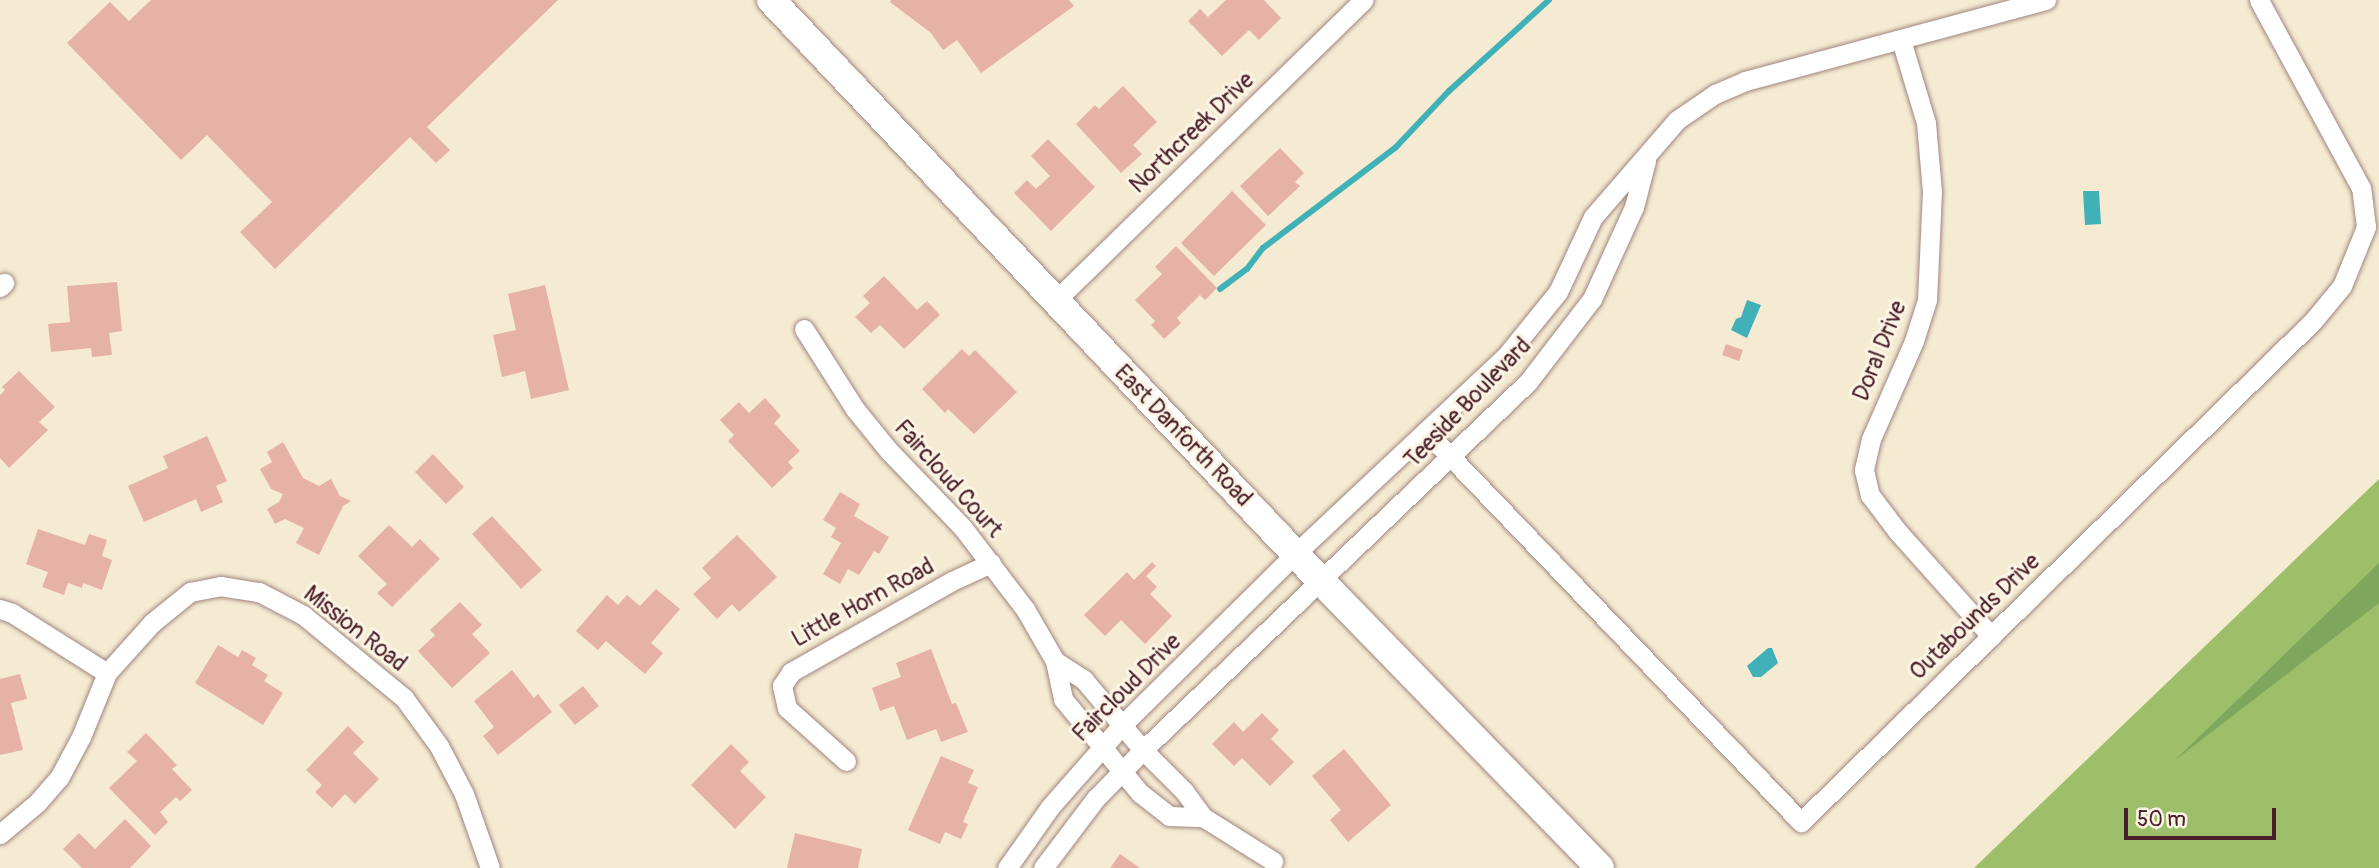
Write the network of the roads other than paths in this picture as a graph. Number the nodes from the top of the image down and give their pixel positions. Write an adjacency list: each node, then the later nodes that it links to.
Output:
1 (771, 0): 7 (street, East Danforth Road)
2 (1363, 0): 7 (street, Northcreek Drive)
3 (2046, 0): 5 (street, Teeside Boulevard)
4 (2259, 0): 15 (street, Outabounds Drive)
5 (1900, 40): 6 (street, Teeside Boulevard); 15 (street, Doral Drive)
6 (1647, 157): 9 (street, Teeside Boulevard); 10 (street, Teeside Boulevard)
7 (1055, 301): 11 (street, East Danforth Road)
8 (804, 330): 12 (street, Faircloud Court)
9 (1426, 431): 10 (street, Outabounds Drive); 11 (street, Teeside Boulevard)
10 (1452, 458): 13 (street, Teeside Boulevard); 15 (street, Outabounds Drive)
11 (1295, 554): 13 (street, East Danforth Road); 18 (street, Faircloud Drive)
12 (991, 563): 16 (street, Faircloud Court); 21 (street, Little Horn Road)
13 (1321, 581): 20 (street); 29 (street, East Danforth Road)
14 (0, 608): 17 (street)
15 (1991, 636)
16 (1055, 661): 18 (street, Faircloud Court); 19 (street, Faircloud Court)
17 (107, 673): 24 (street, Mission Road); 26 (street, Mission Road)
18 (1122, 725): 19 (street, Faircloud Drive); 20 (street, Faircloud Court)
19 (1102, 747): 22 (street, Faircloud Court); 27 (street, Faircloud Drive)
20 (1143, 750): 22 (street); 23 (street, Faircloud Court)
21 (846, 761)
22 (1122, 772): 23 (street, Faircloud Court); 28 (street)
23 (1203, 817): 25 (street, Faircloud Court)
24 (0, 834)
25 (1273, 861)
26 (490, 868)
27 (1007, 868)
28 (1043, 868)
29 (1600, 868)

